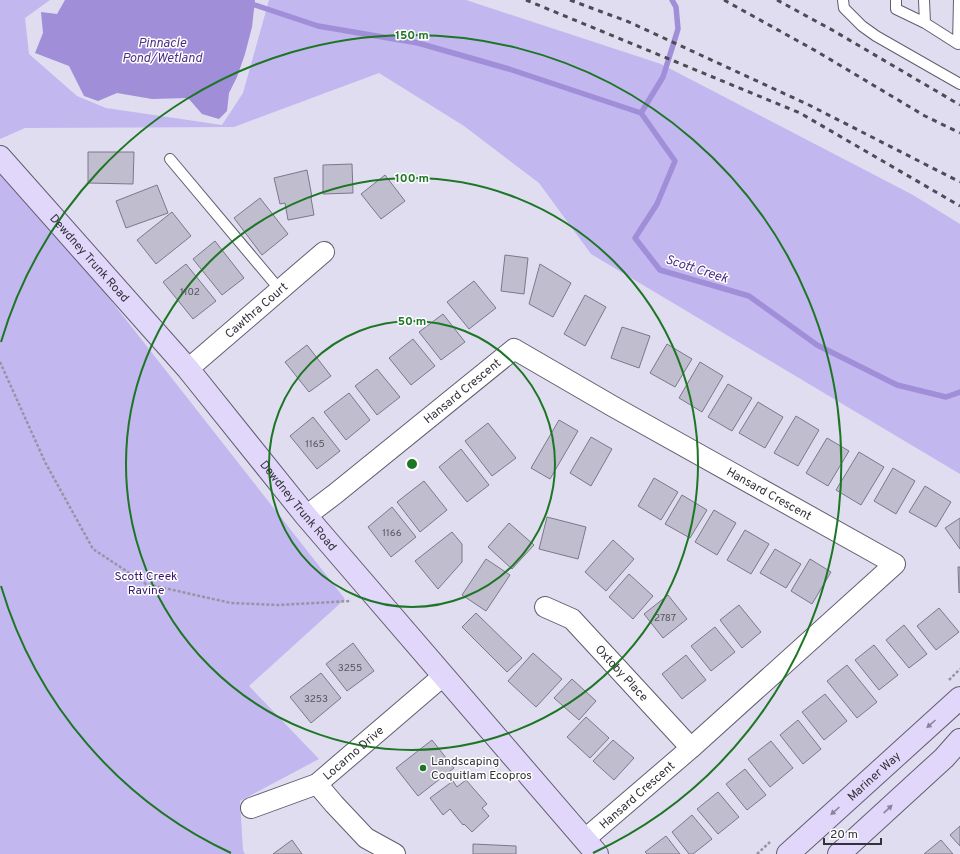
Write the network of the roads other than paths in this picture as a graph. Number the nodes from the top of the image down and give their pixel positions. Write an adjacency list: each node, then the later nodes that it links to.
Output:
1 (843, 0): 7 (lane)
2 (896, 0): 5 (lane)
3 (924, 0): 5 (lane)
4 (959, 0): 6 (lane)
5 (924, 23): 6 (lane)
6 (959, 46)
7 (960, 84)
8 (0, 157): 12 (main road, Dewdney Trunk Road)
9 (170, 159): 11 (lane)
10 (324, 252): 11 (street, Cawthra Court)
11 (280, 290): 12 (street, Cawthra Court)
12 (188, 369): 13 (main road, Dewdney Trunk Road)
13 (306, 516): 15 (main road, Dewdney Trunk Road); 18 (street, Hansard Crescent)
14 (545, 607): 18 (street, Oxtoby Place)
15 (443, 676): 19 (street, Locarno Drive); 21 (main road, Dewdney Trunk Road)
16 (960, 698): 23 (main road, Mariner Way, one-way to 23)
17 (960, 740): 24 (main road, one-way to 17)
18 (691, 748): 21 (street, Hansard Crescent)
19 (317, 784): 20 (street, Locarno Drive); 22 (street)
20 (251, 808)
21 (591, 847)
22 (395, 854)
23 (788, 854)
24 (839, 854)

